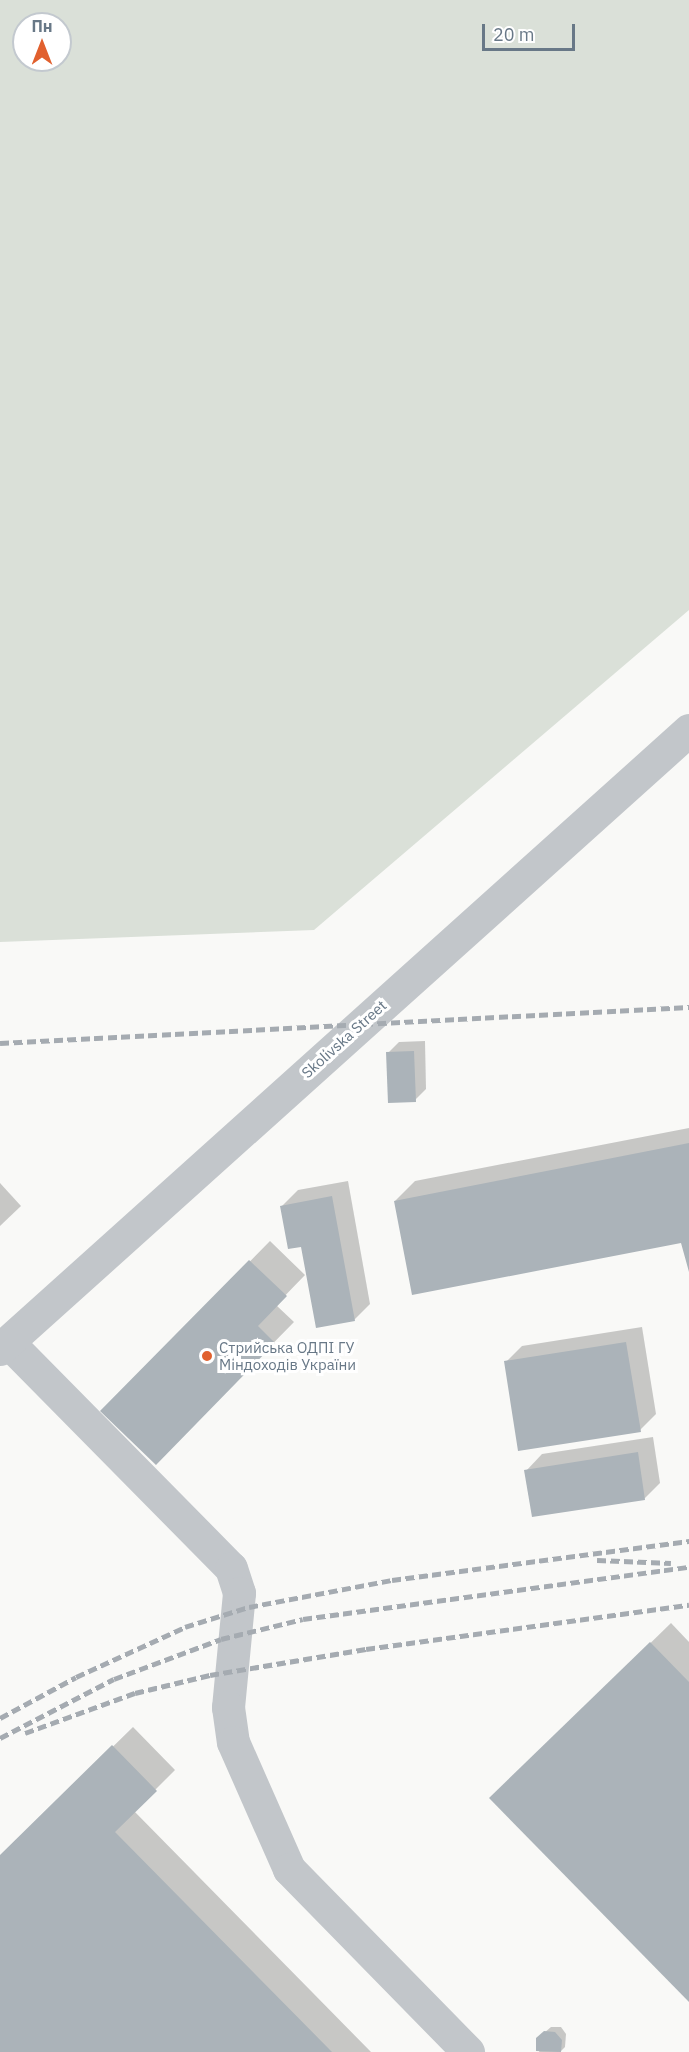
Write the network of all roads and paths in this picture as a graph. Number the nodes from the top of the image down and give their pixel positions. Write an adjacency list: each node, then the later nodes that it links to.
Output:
1 (689, 730): 2 (street, Skolivska Street)
2 (4, 1346): 3 (street)
3 (468, 2052)

